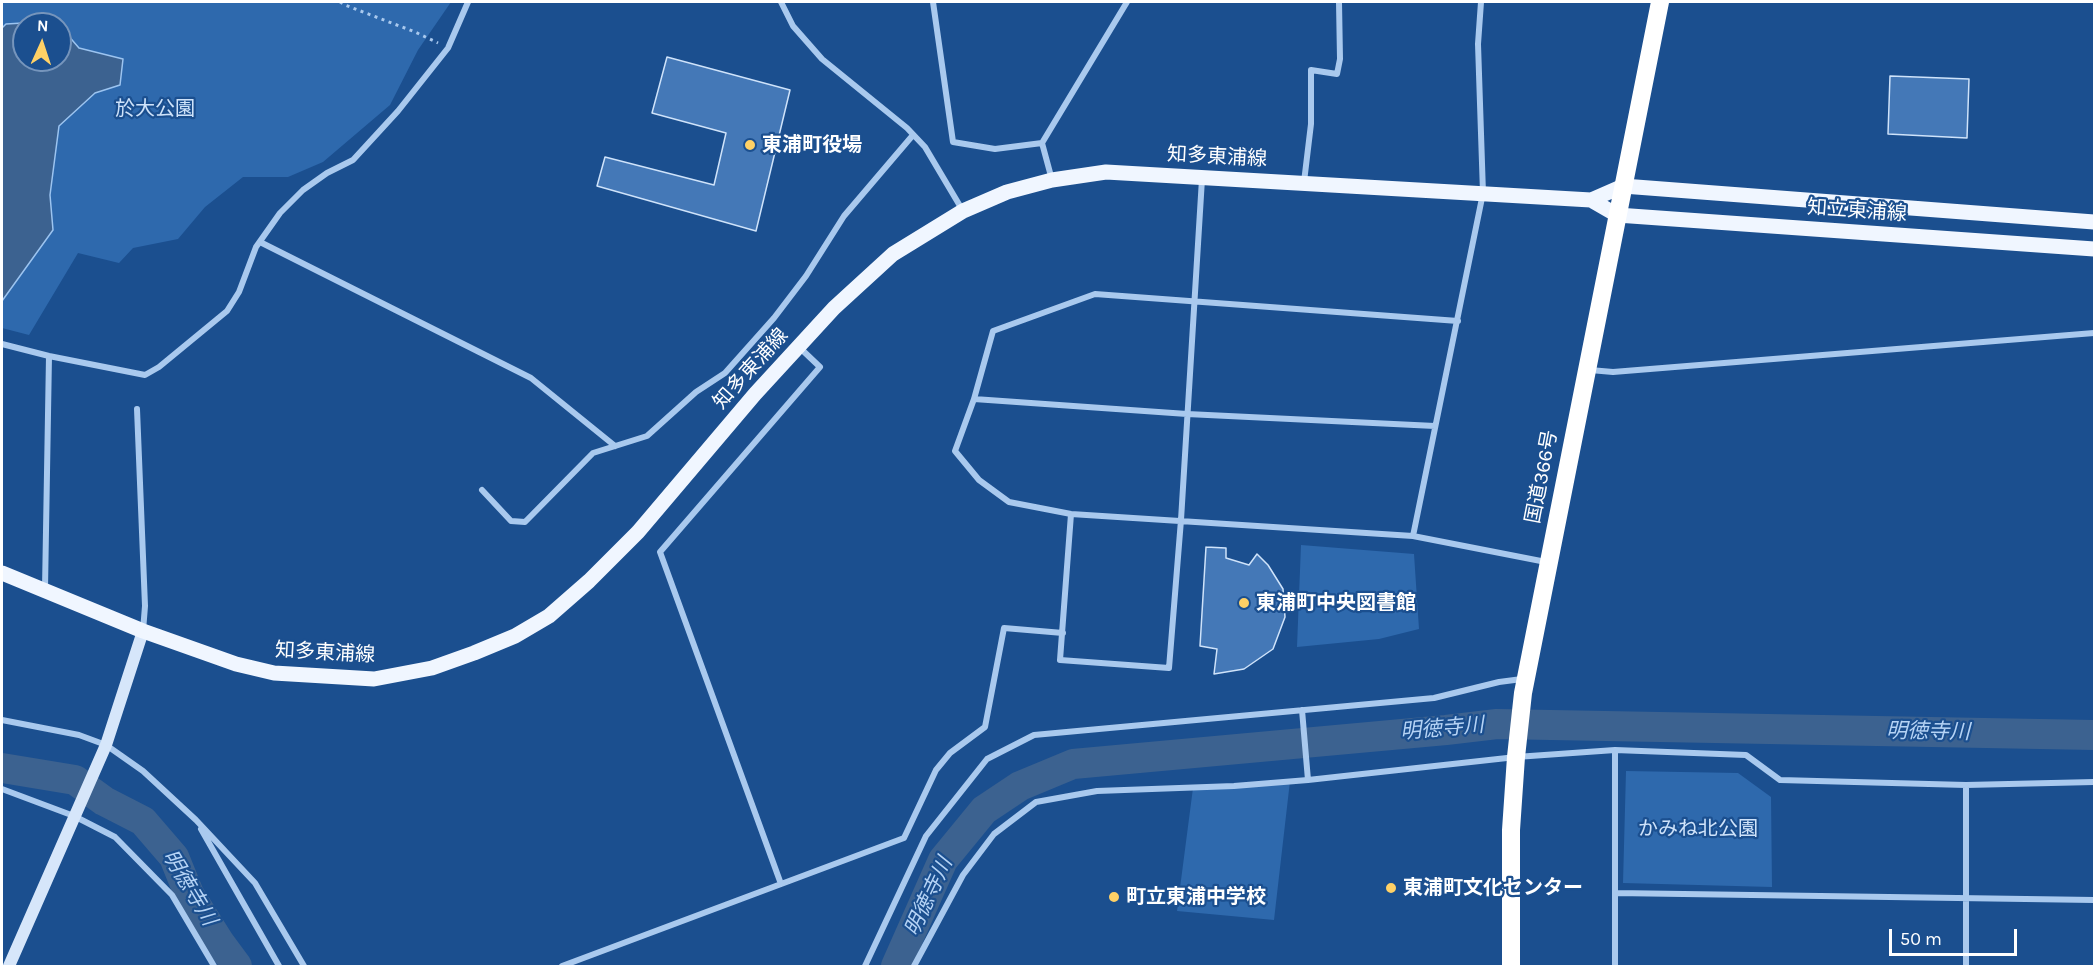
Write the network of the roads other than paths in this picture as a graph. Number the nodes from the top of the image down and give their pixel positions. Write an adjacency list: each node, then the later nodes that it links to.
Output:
1 (468, 2): 19 (street)
2 (781, 2): 8 (street)
3 (933, 2): 9 (street)
4 (1127, 2): 9 (street)
5 (1338, 2): 12 (street)
6 (1481, 2): 14 (street)
7 (1660, 2): 13 (highway, 国道366号)
8 (913, 135): 16 (street); 32 (street)
9 (1042, 143): 11 (street)
10 (1203, 177): 11 (main road, 知多東浦線); 12 (main road, 知多東浦線); 21 (street)
11 (1052, 180): 16 (main road, 知多東浦線)
12 (1304, 183): 14 (main road, 知多東浦線)
13 (1623, 186): 15 (main road, 知多東浦線); 17 (highway, 国道366号); 18 (main road, 知立東浦線)
14 (1483, 193): 15 (main road, 知多東浦線); 22 (street)
15 (1591, 200): 17 (main road, 知多東浦線)
16 (963, 211): 25 (main road, 知多東浦線)
17 (1617, 215): 20 (main road, 知立東浦線); 27 (highway, 国道366号)
18 (2094, 222)
19 (260, 242): 26 (street); 32 (street)
20 (2094, 249)
21 (1196, 302): 22 (street); 28 (street); 30 (street)
22 (1458, 321): 31 (street)
23 (2094, 333): 27 (street)
24 (2, 344): 26 (street)
25 (799, 346): 40 (main road, 知多東浦線); 54 (street)
26 (49, 356): 39 (street)
27 (1587, 370): 37 (highway, 国道366号)
28 (974, 399): 30 (street); 34 (street)
29 (137, 409): 40 (street)
30 (1187, 414): 31 (street); 35 (street)
31 (1434, 426): 36 (street)
32 (615, 446): 33 (street)
33 (482, 490)
34 (1071, 514): 35 (street); 41 (street)
35 (1181, 520): 36 (street); 41 (street)
36 (1413, 536): 37 (street)
37 (1548, 562): 42 (highway, 国道366号)
38 (2, 573): 39 (main road, 知多東浦線)
39 (45, 591): 40 (main road, 知多東浦線)
40 (143, 632): 45 (street)
41 (1063, 633): 54 (street)
42 (1524, 686): 43 (street); 47 (highway, 国道366号)
43 (1302, 710): 48 (street); 63 (street)
44 (2, 720): 45 (street)
45 (106, 745): 52 (street); 53 (street)
46 (1615, 750): 47 (street); 50 (street); 55 (street)
47 (1516, 751): 48 (street); 65 (highway, 国道366号)
48 (1308, 780): 64 (street)
49 (2094, 782): 50 (street)
50 (1966, 785): 56 (street)
51 (2, 789): 52 (street)
52 (74, 816): 58 (street); 59 (street)
53 (196, 820): 60 (street); 61 (street)
54 (781, 884): 62 (street)
55 (1615, 893): 56 (street); 66 (street)
56 (1965, 898): 57 (street); 67 (street)
57 (2094, 900)
58 (9, 966)
59 (214, 966)
60 (279, 966)
61 (304, 966)
62 (562, 966)
63 (865, 966)
64 (914, 966)
65 (1511, 966)
66 (1615, 966)
67 (1966, 966)

